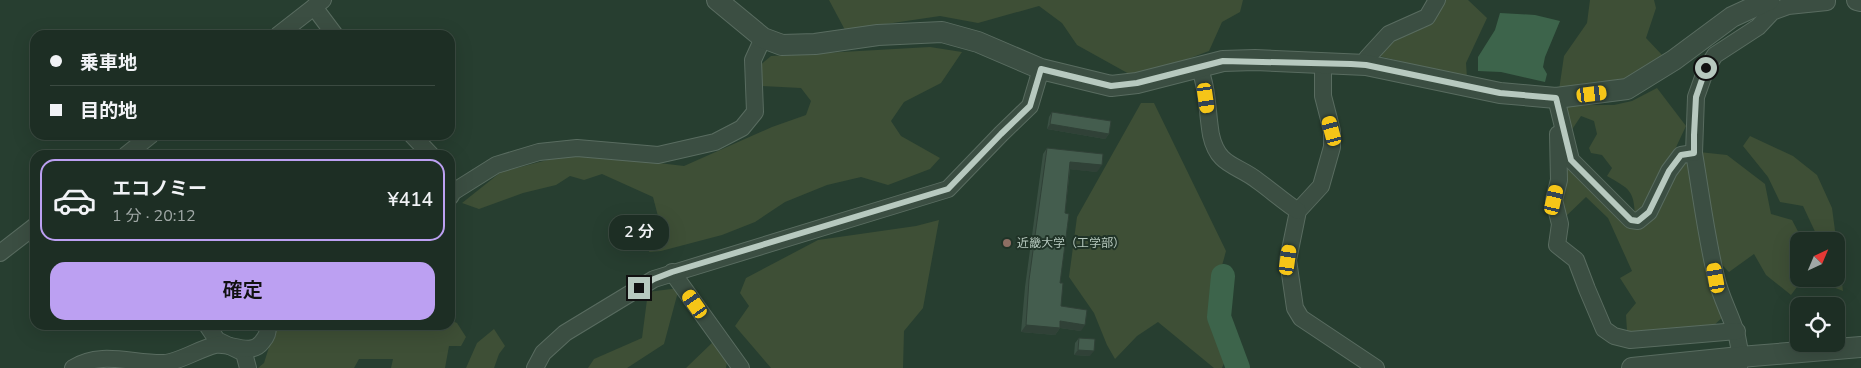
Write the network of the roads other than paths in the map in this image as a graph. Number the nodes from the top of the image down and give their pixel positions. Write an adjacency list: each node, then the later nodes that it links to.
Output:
1 (717, 0): 10 (street)
2 (1437, 0): 12 (street)
3 (1769, 0): 15 (street)
4 (1827, 0): 21 (street)
5 (1857, 0): 6 (street)
6 (1861, 1)
7 (318, 4): 8 (street); 9 (street)
8 (284, 30)
9 (331, 30)
10 (763, 38): 14 (street); 22 (street)
11 (1322, 63): 12 (street); 13 (street); 23 (street)
12 (1366, 65): 15 (street)
13 (1199, 67): 14 (street); 23 (street)
14 (1041, 69): 26 (street)
15 (1556, 98): 16 (street)
16 (1562, 120): 21 (street); 29 (street)
17 (145, 140): 19 (street)
18 (417, 140): 20 (street)
19 (132, 150)
20 (426, 150)
21 (1694, 153): 29 (street)
22 (455, 190)
23 (1298, 211): 37 (street)
24 (30, 230): 25 (street)
25 (0, 253)
26 (672, 272): 35 (street); 36 (street)
27 (210, 330): 30 (street)
28 (268, 330): 30 (street)
29 (1737, 331): 32 (street)
30 (226, 344): 33 (street); 34 (street)
31 (1861, 347): 32 (street)
32 (1740, 362): 38 (street)
33 (73, 368)
34 (248, 368)
35 (535, 368)
36 (741, 368)
37 (1376, 368)
38 (1632, 368)

